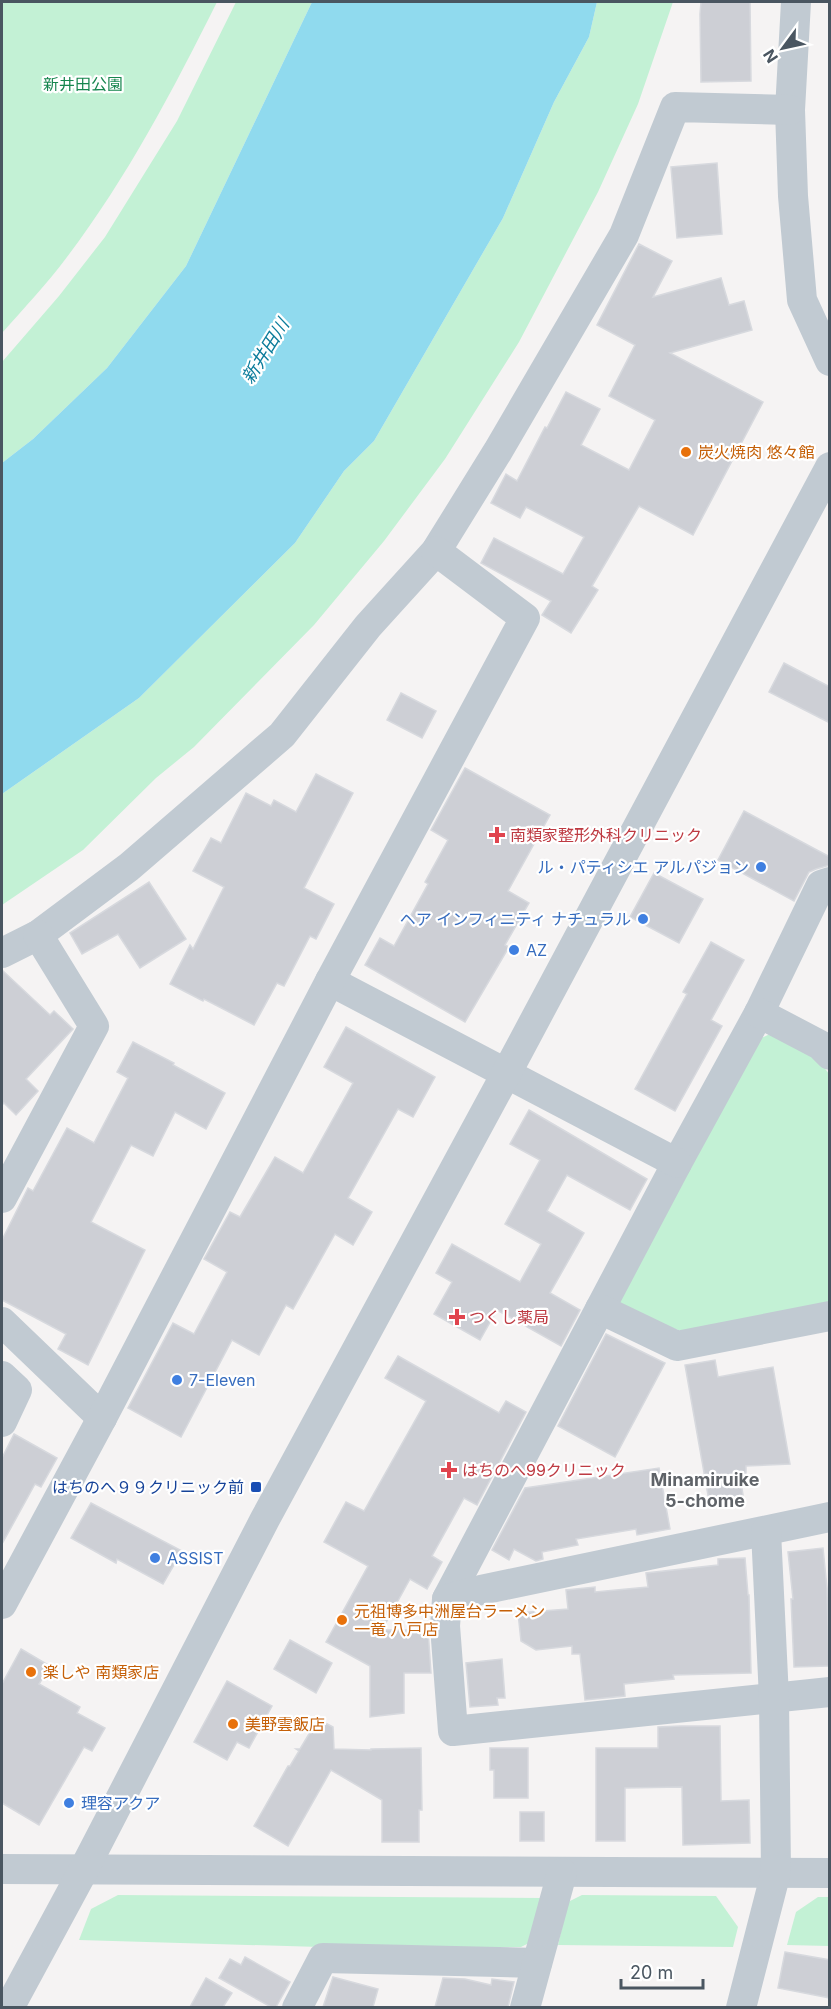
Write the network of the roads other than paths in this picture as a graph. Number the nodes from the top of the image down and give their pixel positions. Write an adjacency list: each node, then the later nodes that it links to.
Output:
1 (796, 2): 2 (street)
2 (790, 110): 3 (street); 5 (street)
3 (830, 361)
4 (830, 467): 12 (street)
5 (436, 551): 7 (street); 9 (street)
6 (830, 882): 10 (street)
7 (38, 935): 8 (street); 14 (street)
8 (2, 953)
9 (330, 981): 12 (street); 19 (street)
10 (759, 1013): 11 (street); 13 (street)
11 (830, 1055)
12 (506, 1074): 13 (street); 28 (street)
13 (677, 1163): 15 (street)
14 (2, 1198)
15 (600, 1309): 16 (street); 23 (street)
16 (830, 1316)
17 (2, 1322): 19 (street)
18 (2, 1376): 20 (street)
19 (102, 1419): 24 (street)
20 (2, 1422)
21 (830, 1517): 22 (street)
22 (766, 1531): 23 (street); 26 (street)
23 (447, 1599): 26 (street)
24 (2, 1604)
25 (830, 1692): 26 (street)
26 (774, 1698): 29 (street)
27 (2, 1869): 28 (street)
28 (82, 1871): 30 (street); 33 (street)
29 (776, 1872): 30 (street); 31 (street); 36 (street)
30 (562, 1873): 32 (street)
31 (830, 1873)
32 (537, 1963): 34 (street); 35 (street)
33 (9, 2007)
34 (297, 2007)
35 (525, 2007)
36 (741, 2007)

